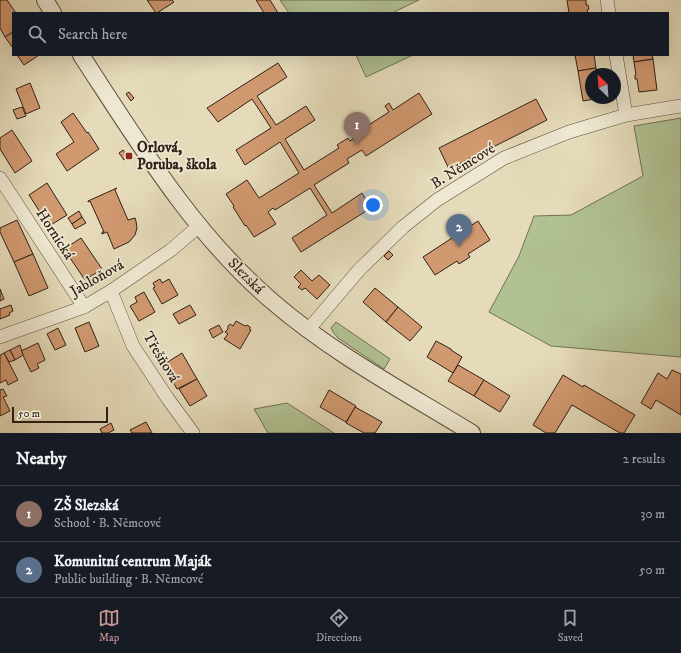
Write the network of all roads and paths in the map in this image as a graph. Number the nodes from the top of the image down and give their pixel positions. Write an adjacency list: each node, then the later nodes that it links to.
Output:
1 (45, 0): 3 (street)
2 (607, 0): 4 (street)
3 (52, 12)
4 (609, 12)
5 (81, 56): 10 (street, Slezská)
6 (616, 56): 8 (street)
7 (681, 106): 8 (street, B. Němcové)
8 (626, 115): 13 (street, B. Němcové)
9 (0, 178): 12 (street, Hornická)
10 (199, 226): 11 (street, Jabloňová); 13 (street, Slezská)
11 (111, 291): 12 (street, Jabloňová); 15 (street, Třešňová)
12 (84, 307): 14 (street, Jabloňová)
13 (308, 330): 16 (street, Slezská)
14 (0, 337)
15 (193, 433)
16 (472, 433)

